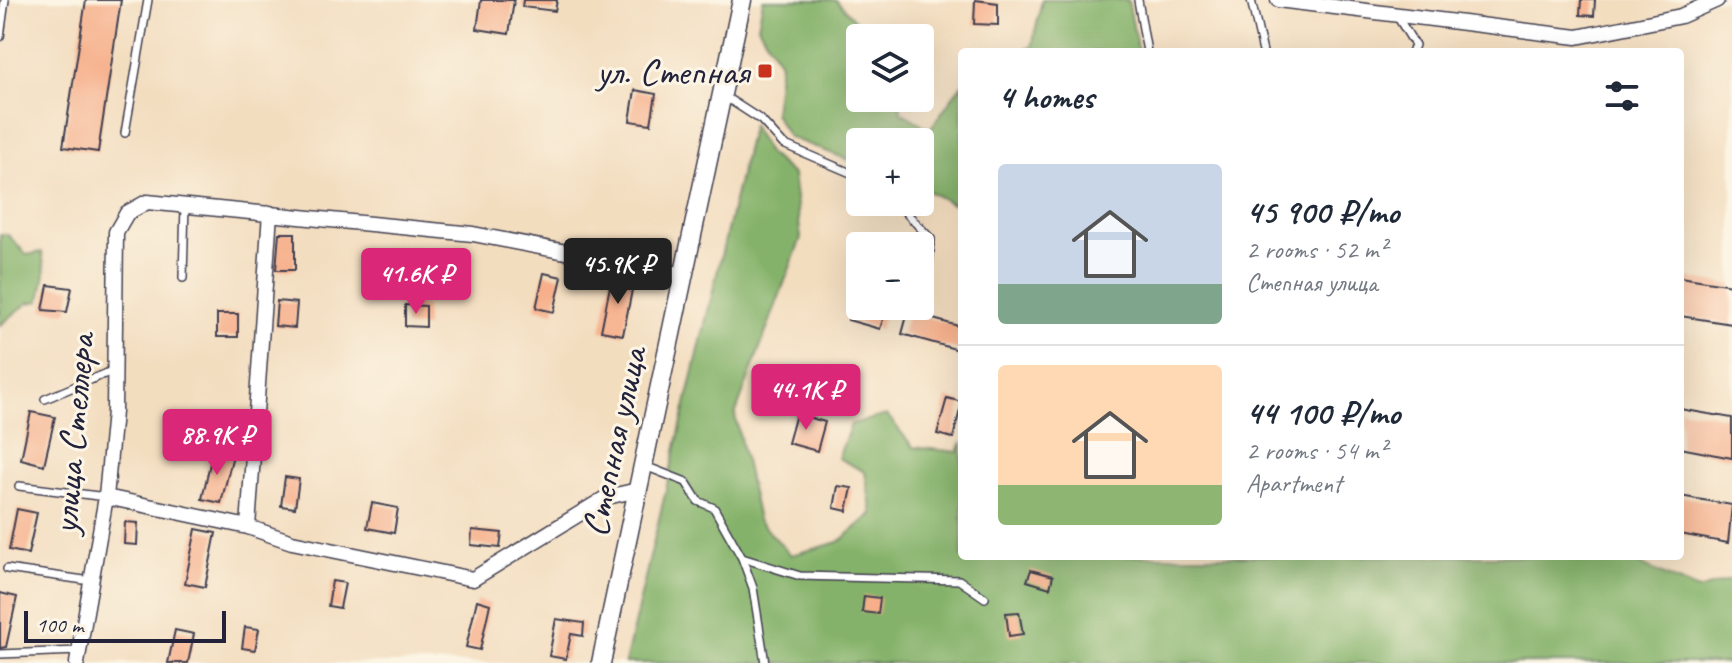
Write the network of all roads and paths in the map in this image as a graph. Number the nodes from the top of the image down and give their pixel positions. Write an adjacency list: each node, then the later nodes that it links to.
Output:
1 (5, 0): 9 (lane)
2 (148, 0): 14 (lane)
3 (742, 0): 13 (street, Степная улица)
4 (1138, 0): 10 (lane)
5 (1251, 0): 11 (lane)
6 (1278, 0): 8 (street)
7 (1717, 0): 8 (street)
8 (1395, 15): 12 (lane)
9 (0, 37)
10 (1146, 48)
11 (1262, 48)
12 (1414, 48)
13 (724, 96): 15 (lane); 20 (street, Степная улица)
14 (125, 133)
15 (846, 171)
16 (185, 205): 17 (street); 21 (lane); 22 (street, улица Стеллера)
17 (270, 213): 20 (street); 28 (street)
18 (909, 216): 19 (lane)
19 (924, 232)
20 (685, 275): 24 (street, Степная улица)
21 (183, 278)
22 (114, 370): 23 (lane); 27 (street, улица Стеллера)
23 (45, 399)
24 (643, 465): 26 (street, Степная улица); 29 (lane)
25 (19, 486): 27 (lane)
26 (638, 490): 28 (street); 35 (street, Степная улица)
27 (106, 497): 28 (street); 31 (street, улица Стеллера)
28 (248, 527)
29 (742, 558): 32 (lane); 36 (lane)
30 (7, 569): 31 (lane)
31 (91, 581): 34 (street, улица Стеллера)
32 (985, 598)
33 (0, 654): 34 (lane)
34 (78, 657)
35 (601, 663)
36 (765, 663)

